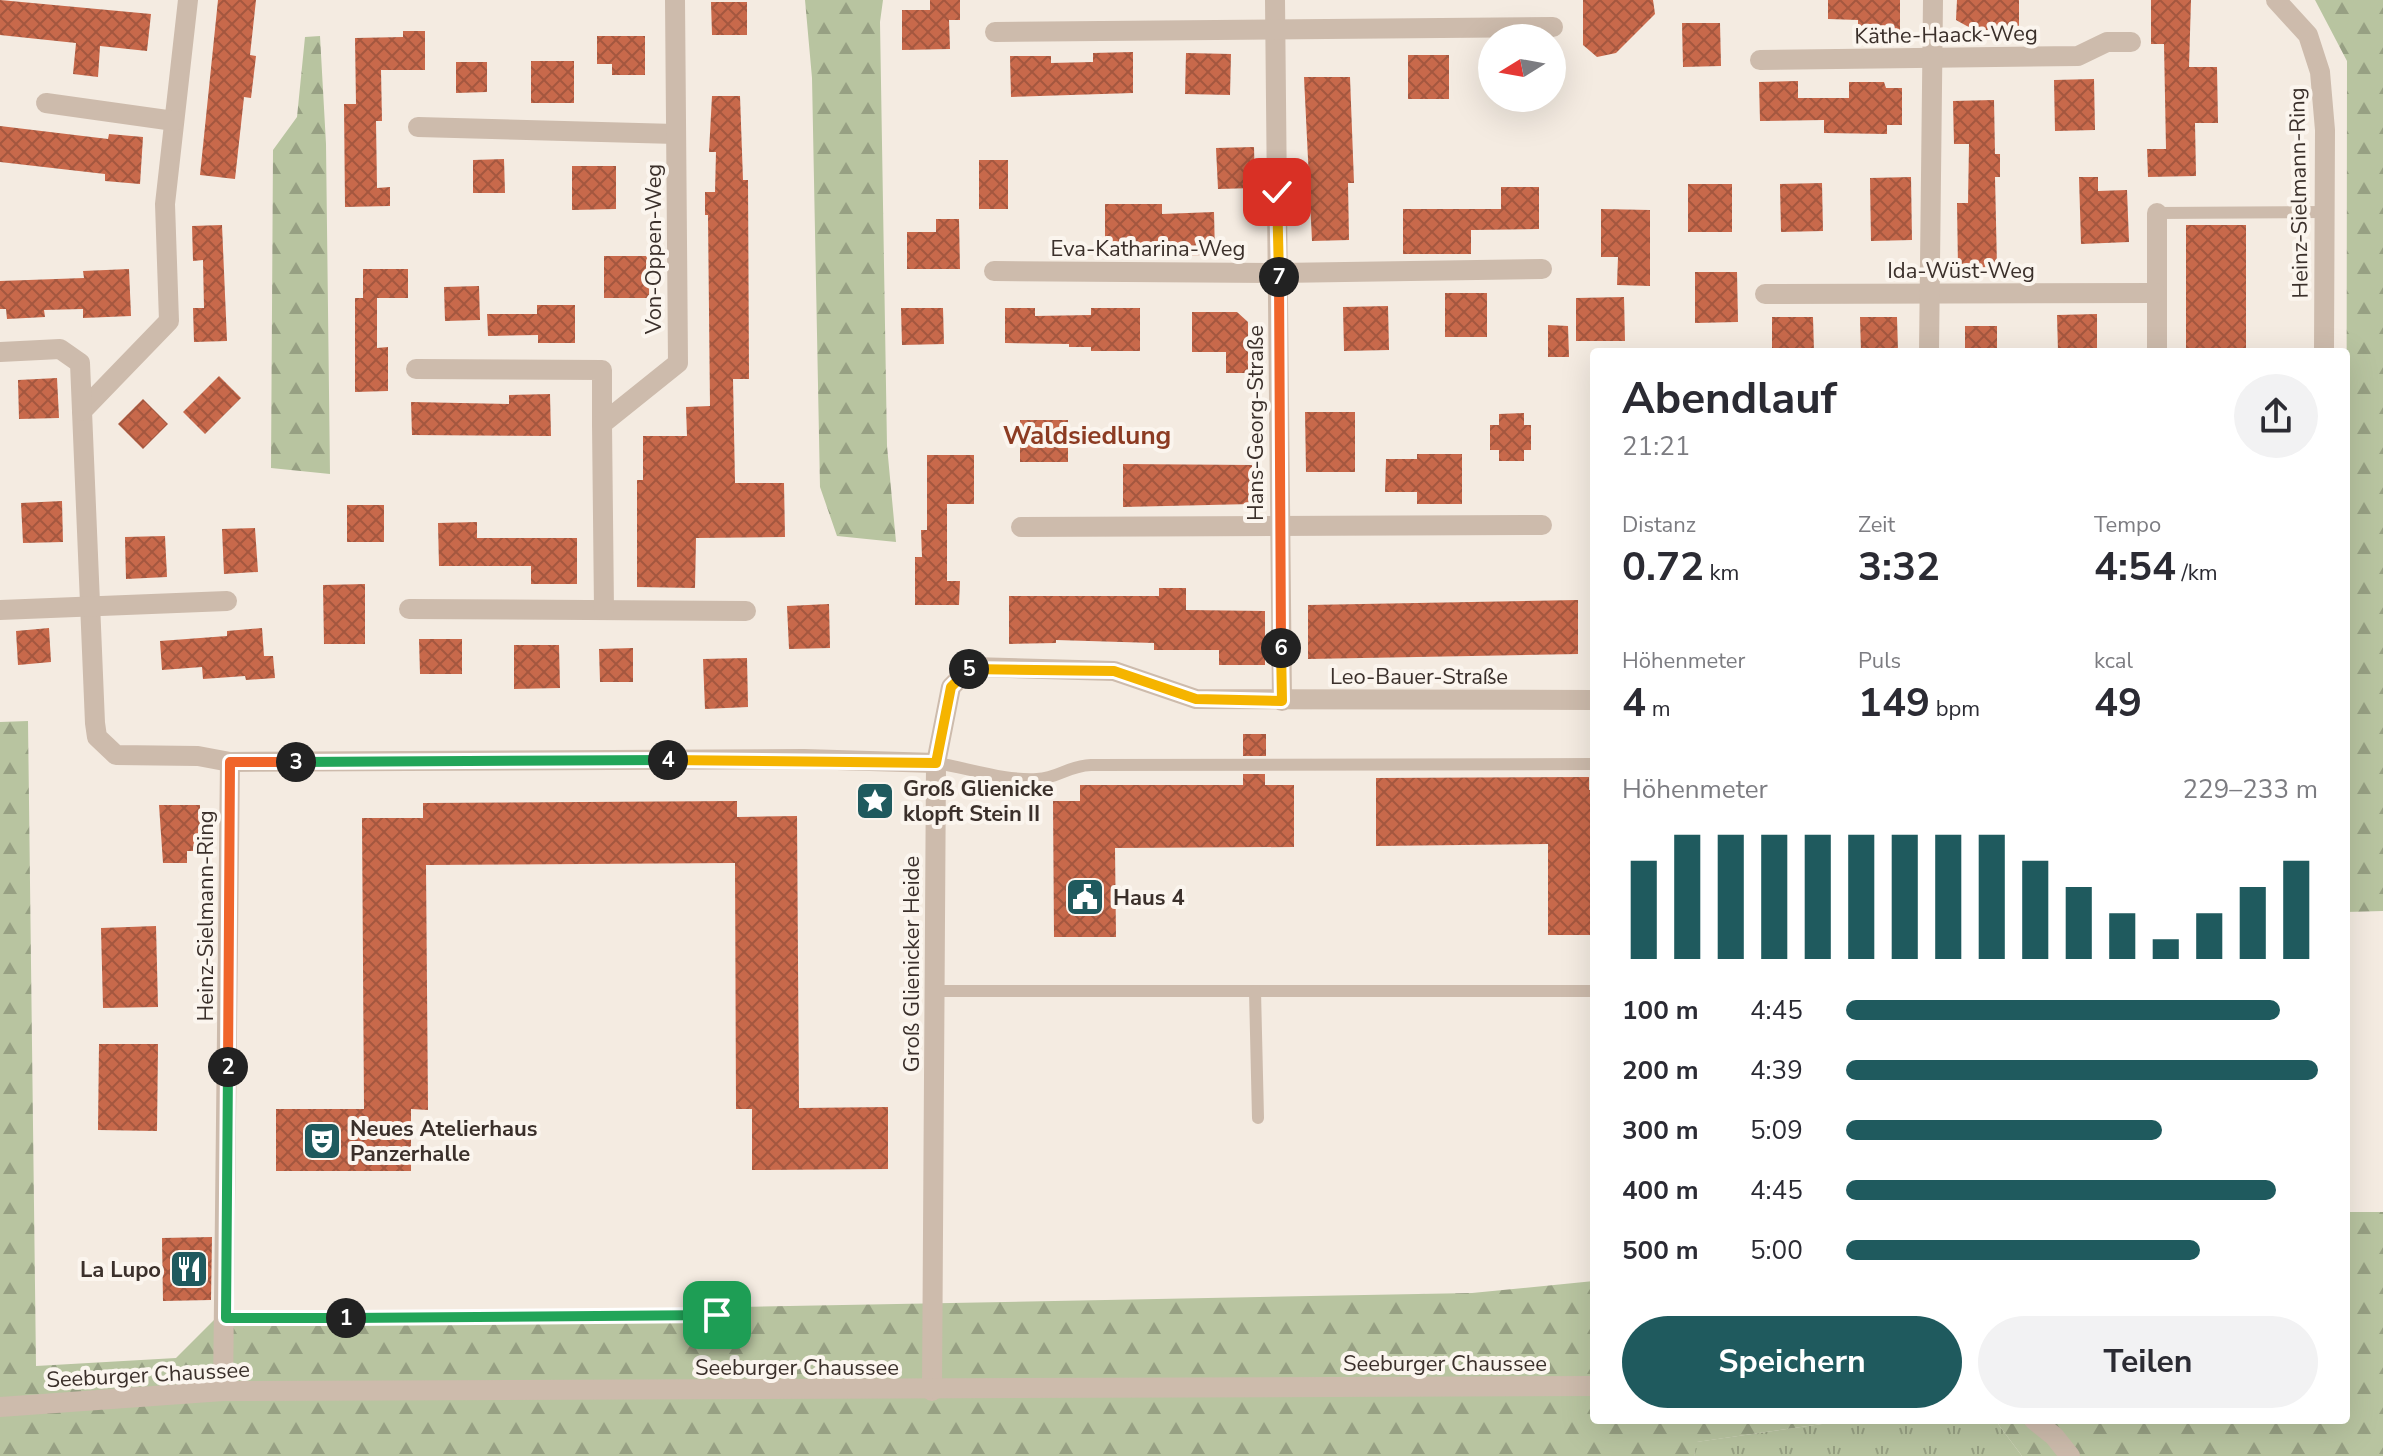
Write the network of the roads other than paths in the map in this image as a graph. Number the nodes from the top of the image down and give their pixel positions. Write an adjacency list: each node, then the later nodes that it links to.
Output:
1 (188, 0): 13 (street)
2 (675, 0): 15 (street, Von-Oppen-Weg)
3 (1275, 0): 7 (street, Hans-Georg-Straße)
4 (1933, 0): 10 (street)
5 (2276, 0): 16 (street, Heinz-Sielmann-Ring)
6 (1478, 28): 7 (street)
7 (1275, 31): 8 (street); 20 (street, Hans-Georg-Straße)
8 (995, 32)
9 (2131, 42): 10 (street, Käthe-Haack-Weg)
10 (1930, 59): 11 (street, Käthe-Haack-Weg); 23 (street)
11 (1760, 60)
12 (46, 103): 13 (street)
13 (174, 121): 29 (street)
14 (418, 127): 15 (street, Von-Oppen-Weg)
15 (676, 134): 30 (street, Von-Oppen-Weg)
16 (2324, 212): 17 (lane); 26 (street, Heinz-Sielmann-Ring)
17 (2157, 213): 21 (street)
18 (1542, 269): 20 (street, Eva-Katharina-Weg)
19 (994, 271): 20 (street, Eva-Katharina-Weg)
20 (1279, 273): 33 (street, Hans-Georg-Straße)
21 (2156, 293): 23 (street, Ida-Wüst-Weg); 25 (street)
22 (1765, 294): 23 (street, Ida-Wüst-Weg)
23 (1929, 295): 24 (street)
24 (1929, 348)
25 (2157, 348)
26 (2324, 348)
27 (0, 352): 29 (street)
28 (416, 369): 30 (street)
29 (82, 411): 35 (street)
30 (602, 424): 38 (street)
31 (1542, 525): 33 (street)
32 (1021, 527): 33 (street)
33 (1280, 529): 41 (street, Hans-Georg-Straße)
34 (227, 601): 35 (street)
35 (90, 606): 37 (street); 42 (street)
36 (409, 609): 38 (street)
37 (0, 610)
38 (604, 610): 39 (street)
39 (746, 611)
40 (1590, 700): 41 (street, Leo-Bauer-Straße)
41 (1282, 701): 43 (street, Leo-Bauer-Straße)
42 (230, 762): 43 (street); 50 (street, Heinz-Sielmann-Ring)
43 (936, 763): 44 (lane); 45 (street, Groß Glienicker Heide)
44 (1590, 764)
45 (935, 991): 46 (lane); 53 (street, Groß Glienicker Heide)
46 (1255, 991): 47 (lane); 48 (lane)
47 (1590, 991)
48 (1258, 1118)
49 (717, 1315): 50 (lane)
50 (226, 1318): 52 (street, Heinz-Sielmann-Ring)
51 (1590, 1386): 53 (street, Seeburger Chaussee)
52 (223, 1391): 53 (street, Seeburger Chaussee); 54 (street, Seeburger Chaussee)
53 (932, 1391)
54 (0, 1407)
55 (2039, 1424): 56 (street)
56 (2070, 1456)

